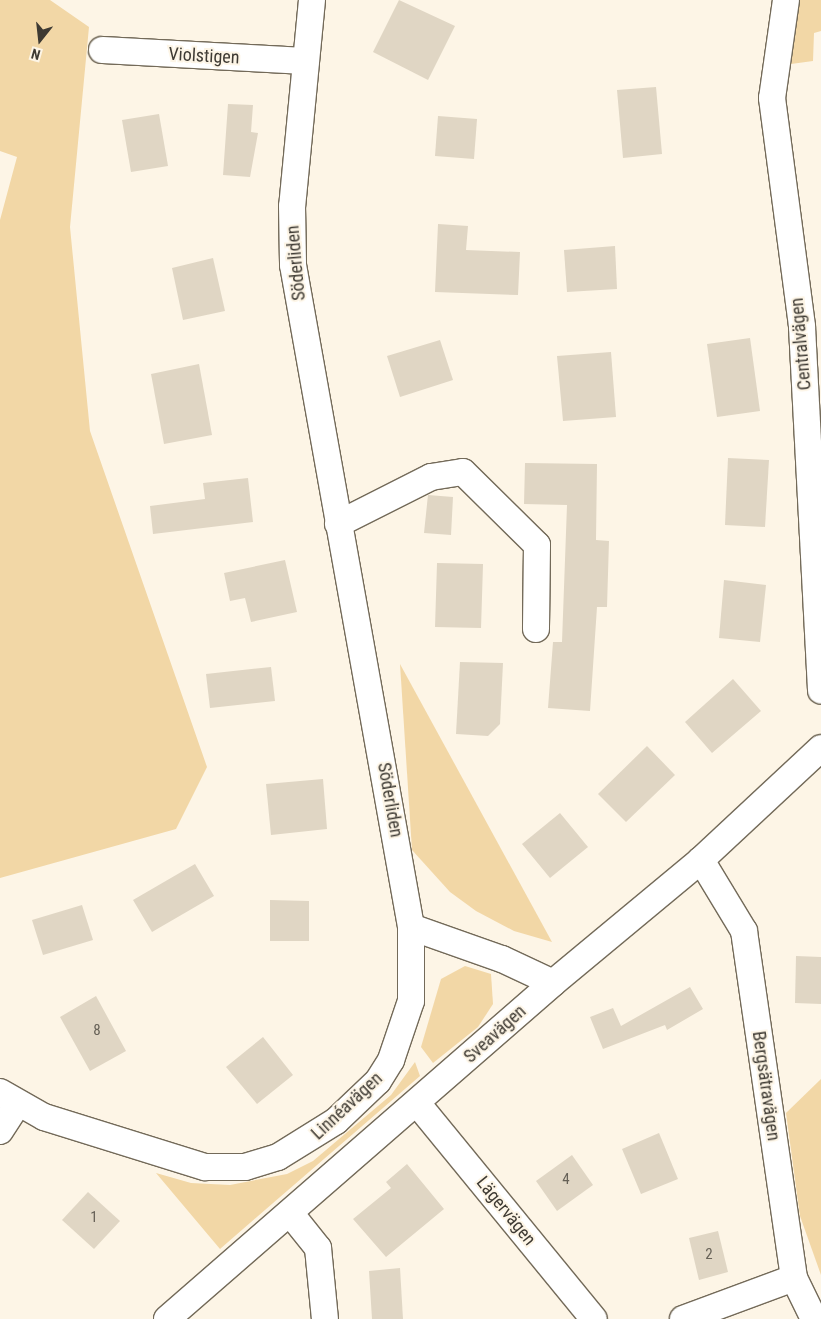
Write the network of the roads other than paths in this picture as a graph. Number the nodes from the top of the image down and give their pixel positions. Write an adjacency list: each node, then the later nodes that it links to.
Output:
1 (312, 0): 4 (street, Söderliden)
2 (786, 0): 7 (street, Centralvägen)
3 (102, 50): 4 (street, Violstigen)
4 (306, 61): 5 (street, Söderliden)
5 (338, 524): 6 (street); 10 (street, Söderliden)
6 (536, 628)
7 (821, 691)
8 (821, 748): 9 (street, Sveavägen)
9 (701, 860): 11 (street, Sveavägen); 16 (street, Bergsätravägen)
10 (411, 927): 11 (street); 12 (street, Linnéavägen)
11 (553, 983): 13 (street, Sveavägen)
12 (9, 1099): 14 (street)
13 (417, 1103): 15 (street, Sveavägen); 19 (street, Lägervägen)
14 (0, 1131)
15 (290, 1213): 17 (street, Sveavägen); 18 (street)
16 (794, 1278): 20 (street); 21 (street, Bergsätravägen)
17 (167, 1319)
18 (325, 1319)
19 (594, 1319)
20 (684, 1319)
21 (814, 1319)

